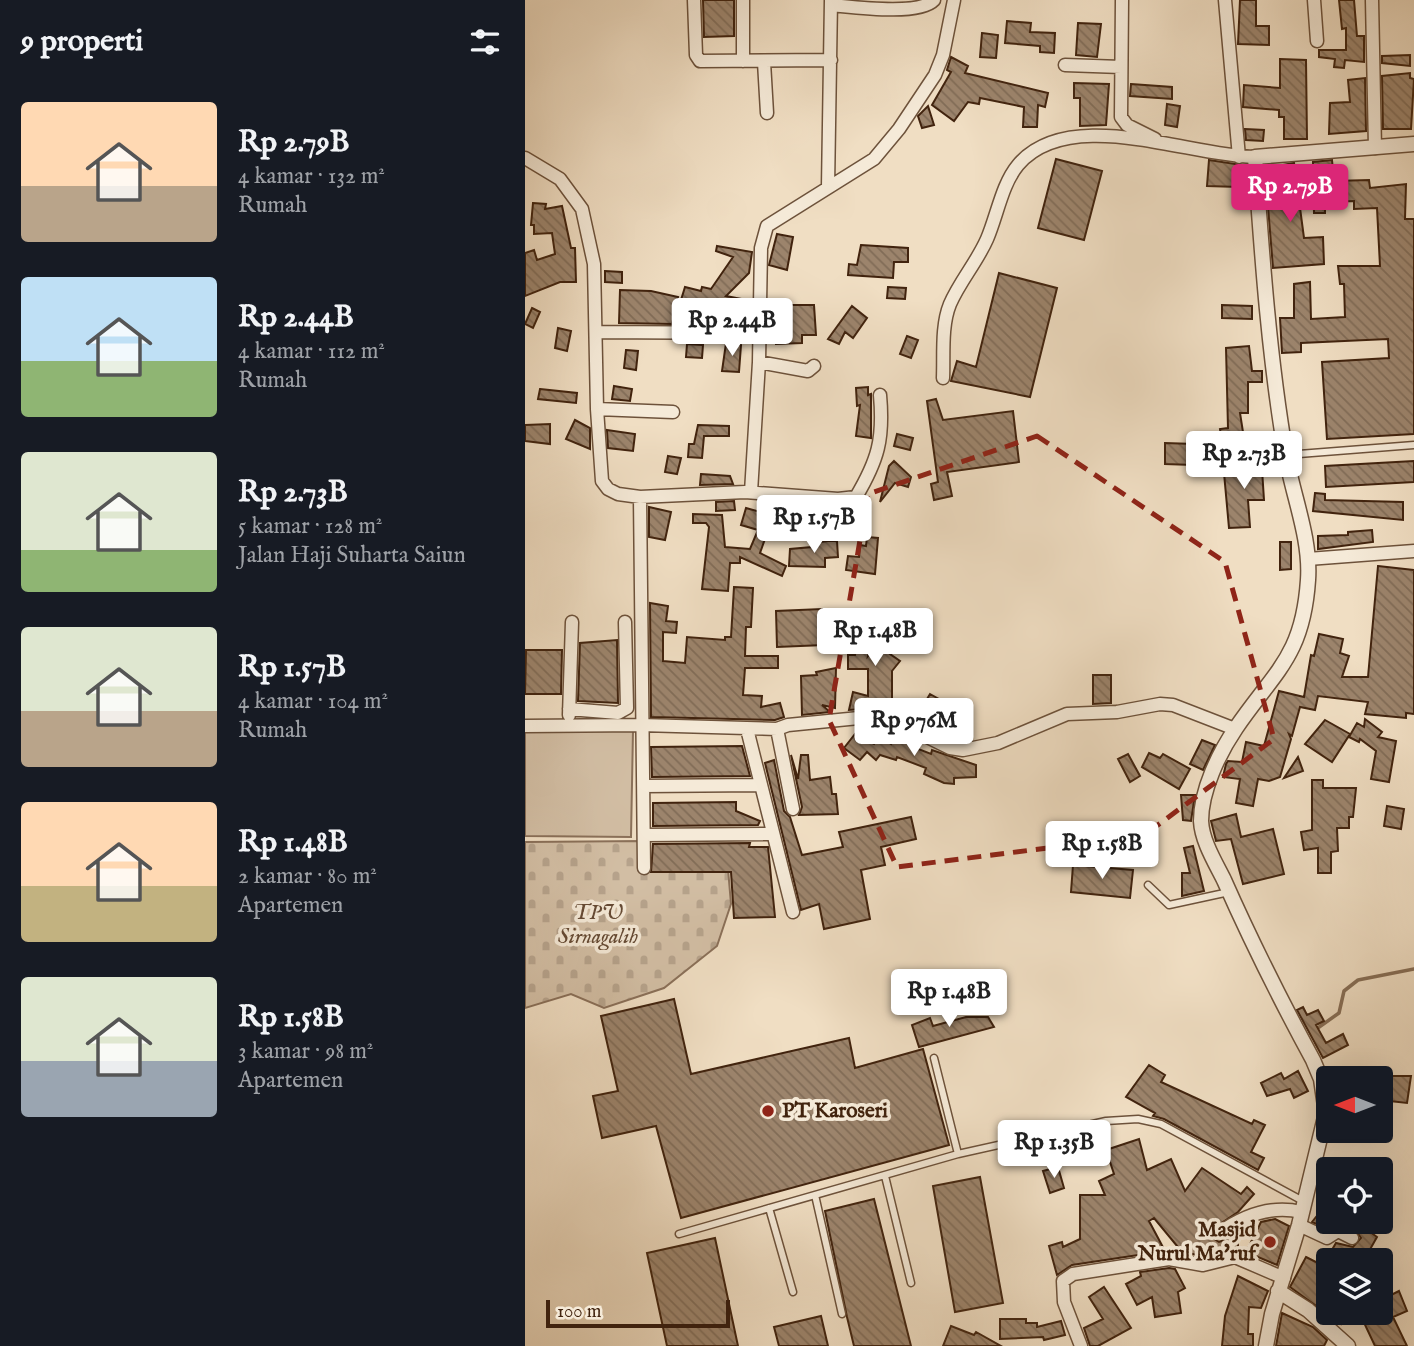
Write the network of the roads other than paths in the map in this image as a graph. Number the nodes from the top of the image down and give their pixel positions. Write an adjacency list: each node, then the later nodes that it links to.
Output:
1 (694, 0): 13 (street)
2 (743, 0): 13 (street)
3 (934, 0): 10 (street)
4 (954, 0): 23 (street)
5 (1122, 0): 16 (street)
6 (1225, 0): 21 (street)
7 (1314, 0): 11 (street)
8 (1372, 0): 20 (street)
9 (831, 3): 10 (street); 12 (street)
10 (885, 4)
11 (1317, 41)
12 (831, 60): 14 (street); 23 (street)
13 (743, 61): 14 (street)
14 (764, 62): 17 (street)
15 (1065, 65): 16 (street)
16 (1121, 68): 18 (street)
17 (767, 113)
18 (1161, 143): 21 (street); 28 (street)
19 (1414, 144): 20 (street)
20 (1375, 148): 21 (street)
21 (1247, 157): 33 (street)
22 (525, 158): 24 (street)
23 (828, 187): 25 (street)
24 (597, 332): 25 (street); 30 (street)
25 (758, 333): 26 (street)
26 (759, 362): 27 (street); 34 (street)
27 (814, 366)
28 (943, 378)
29 (880, 395): 34 (street)
30 (597, 409): 31 (street); 35 (street)
31 (673, 412)
32 (1414, 445): 33 (lane)
33 (1286, 455): 37 (street)
34 (751, 492): 35 (street)
35 (640, 496): 41 (street)
36 (1414, 551): 37 (street)
37 (1308, 559): 46 (street)
38 (572, 622): 40 (street)
39 (625, 622): 40 (street)
40 (569, 709): 43 (street)
41 (642, 725): 43 (street); 44 (street); 48 (street)
42 (525, 726): 43 (street)
43 (569, 726)
44 (747, 729): 45 (street); 47 (street)
45 (777, 729): 46 (street); 49 (street)
46 (1235, 729): 54 (street)
47 (760, 785): 48 (street); 50 (street)
48 (644, 786): 51 (street)
49 (793, 809)
50 (773, 834): 51 (street); 55 (street)
51 (644, 835): 52 (street)
52 (644, 868)
53 (1148, 885): 54 (lane)
54 (1229, 892): 61 (street)
55 (793, 912)
56 (934, 1058): 57 (lane)
57 (958, 1154): 58 (lane); 61 (lane)
58 (885, 1176): 59 (lane); 65 (lane)
59 (815, 1195): 60 (lane); 68 (lane)
60 (769, 1208): 63 (lane); 67 (lane)
61 (1301, 1213): 62 (street); 64 (street); 66 (street)
62 (1219, 1233)
63 (679, 1234)
64 (1352, 1238)
65 (911, 1283)
66 (1281, 1285): 69 (street); 70 (street); 71 (street)
67 (793, 1292)
68 (842, 1314)
69 (1081, 1346)
70 (1266, 1346)
71 (1348, 1346)

